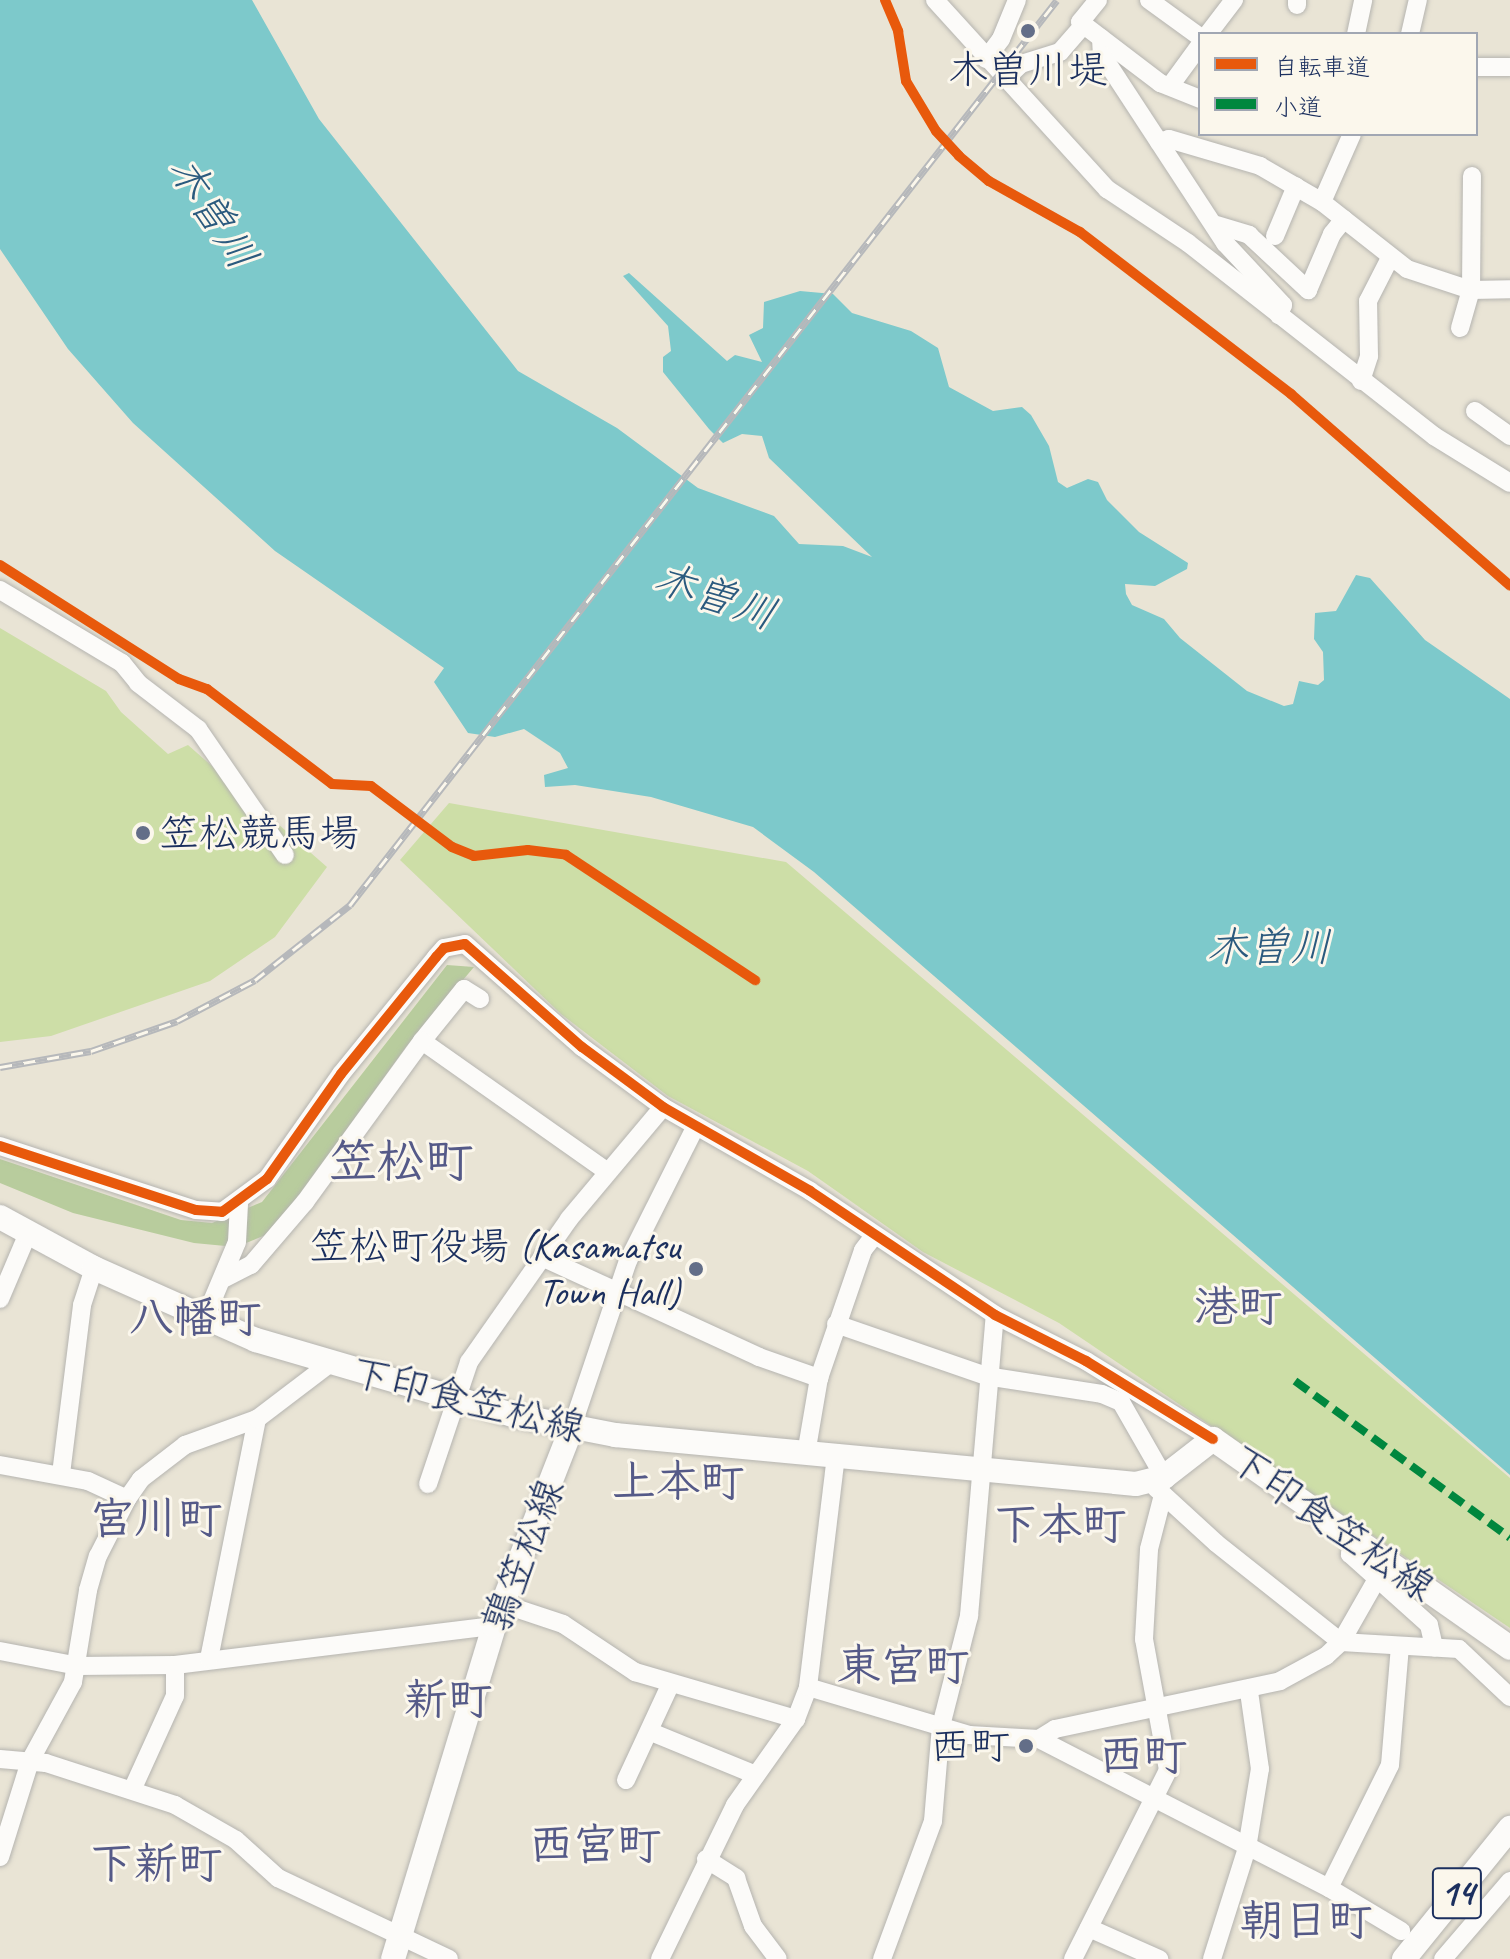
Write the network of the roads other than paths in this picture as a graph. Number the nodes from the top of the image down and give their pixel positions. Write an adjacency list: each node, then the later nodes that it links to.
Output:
1 (935, 0): 15 (street)
2 (1017, 0): 15 (street)
3 (1098, 0): 8 (street)
4 (1149, 0): 12 (street)
5 (1234, 0): 9 (street)
6 (1363, 0): 10 (street)
7 (1418, 0): 11 (street)
8 (1084, 24): 13 (street); 18 (street)
9 (1210, 32)
10 (1356, 32)
11 (1410, 32)
12 (1198, 36)
13 (1101, 38): 19 (street); 22 (street)
14 (1198, 48): 19 (street)
15 (986, 59): 18 (street)
16 (1478, 67): 17 (street)
17 (1510, 67)
18 (1005, 79): 32 (street)
19 (1170, 86): 20 (street)
20 (1198, 98)
21 (1351, 136): 25 (street)
22 (1159, 142): 24 (street); 27 (street)
23 (1472, 176): 31 (street)
24 (1296, 186): 25 (street); 28 (street)
25 (1322, 202): 26 (street)
26 (1344, 219): 27 (street); 29 (street)
27 (1217, 225): 32 (street)
28 (1275, 236)
29 (1390, 258): 31 (street); 34 (street)
30 (1510, 289): 31 (street)
31 (1471, 290): 33 (street)
32 (1279, 315): 34 (street)
33 (1460, 328)
34 (1361, 381): 37 (street)
35 (1475, 411): 36 (street)
36 (1510, 436)
37 (1510, 483)
38 (0, 590): 39 (street)
39 (285, 855)
40 (480, 999): 41 (street)
41 (422, 1041): 45 (street); 52 (street)
42 (663, 1107): 43 (street); 45 (street); 46 (street)
43 (696, 1126): 49 (street); 53 (street)
44 (0, 1146): 46 (street)
45 (606, 1171): 50 (street)
46 (239, 1204): 52 (street)
47 (0, 1217): 48 (main road, 下印食笠松線)
48 (28, 1233): 51 (main road, 下印食笠松線); 54 (street)
49 (873, 1237): 55 (street); 57 (street)
50 (544, 1258): 53 (street); 61 (street)
51 (94, 1268): 56 (main road, 下印食笠松線); 69 (street)
52 (225, 1278): 56 (street)
53 (616, 1294): 60 (street); 63 (street)
54 (0, 1299)
55 (995, 1315): 59 (street); 64 (street)
56 (205, 1318): 58 (main road, 下印食笠松線)
57 (836, 1324): 59 (street); 60 (street)
58 (328, 1365): 61 (main road, 下印食笠松線); 62 (street)
59 (986, 1376): 68 (street); 71 (street)
60 (819, 1378): 65 (street)
61 (455, 1398): 63 (main road, 下印食笠松線); 70 (street)
62 (257, 1419): 72 (street); 81 (street)
63 (572, 1427): 65 (main road, 下印食笠松線); 75 (main road, 鶉笠松線)
64 (1213, 1439): 71 (main road, 下印食笠松線); 73 (main road, 下印食笠松線)
65 (806, 1454): 66 (main road, 下印食笠松線)
66 (836, 1456): 68 (main road, 下印食笠松線); 85 (street)
67 (0, 1465): 69 (street)
68 (983, 1467): 71 (main road, 下印食笠松線); 90 (street)
69 (61, 1474): 72 (street)
70 (428, 1484)
71 (1160, 1485): 76 (street); 88 (street)
72 (127, 1499): 83 (street)
73 (1354, 1540): 74 (street); 79 (main road, 下印食笠松線)
74 (1377, 1579): 76 (street); 78 (street)
75 (499, 1615): 81 (street); 84 (street); 107 (main road, 鶉笠松線)
76 (1341, 1642): 77 (street); 86 (street)
77 (1400, 1647): 78 (street); 104 (street)
78 (1434, 1647): 87 (street)
79 (1510, 1648)
80 (0, 1651): 83 (street)
81 (209, 1659): 82 (street)
82 (175, 1665): 83 (street); 97 (street)
83 (78, 1666): 94 (street)
84 (670, 1685): 89 (street); 91 (street)
85 (808, 1687): 89 (street); 90 (street)
86 (1249, 1692): 88 (street); 100 (street)
87 (1510, 1697)
88 (1155, 1712): 92 (street); 98 (street)
89 (796, 1719): 95 (street)
90 (941, 1726): 92 (street); 112 (street)
91 (651, 1732): 95 (street); 96 (street)
92 (1039, 1739): 98 (street)
93 (0, 1759): 94 (street)
94 (30, 1761): 97 (street); 101 (street)
95 (756, 1775): 102 (street)
96 (626, 1780)
97 (133, 1788): 107 (street)
98 (1157, 1800): 100 (street); 105 (street)
99 (1510, 1828): 116 (main road, 14)
100 (1247, 1848): 104 (street); 115 (street)
101 (0, 1857)
102 (706, 1859): 110 (street); 111 (street)
103 (1510, 1881): 108 (street)
104 (1329, 1888): 106 (street)
105 (1089, 1928): 113 (street); 114 (street)
106 (1401, 1931)
107 (396, 1948): 109 (street)
108 (1436, 1958)
109 (449, 1959)
110 (660, 1959)
111 (778, 1959)
112 (882, 1959)
113 (1073, 1959)
114 (1159, 1959)
115 (1212, 1959)
116 (1404, 1959)

